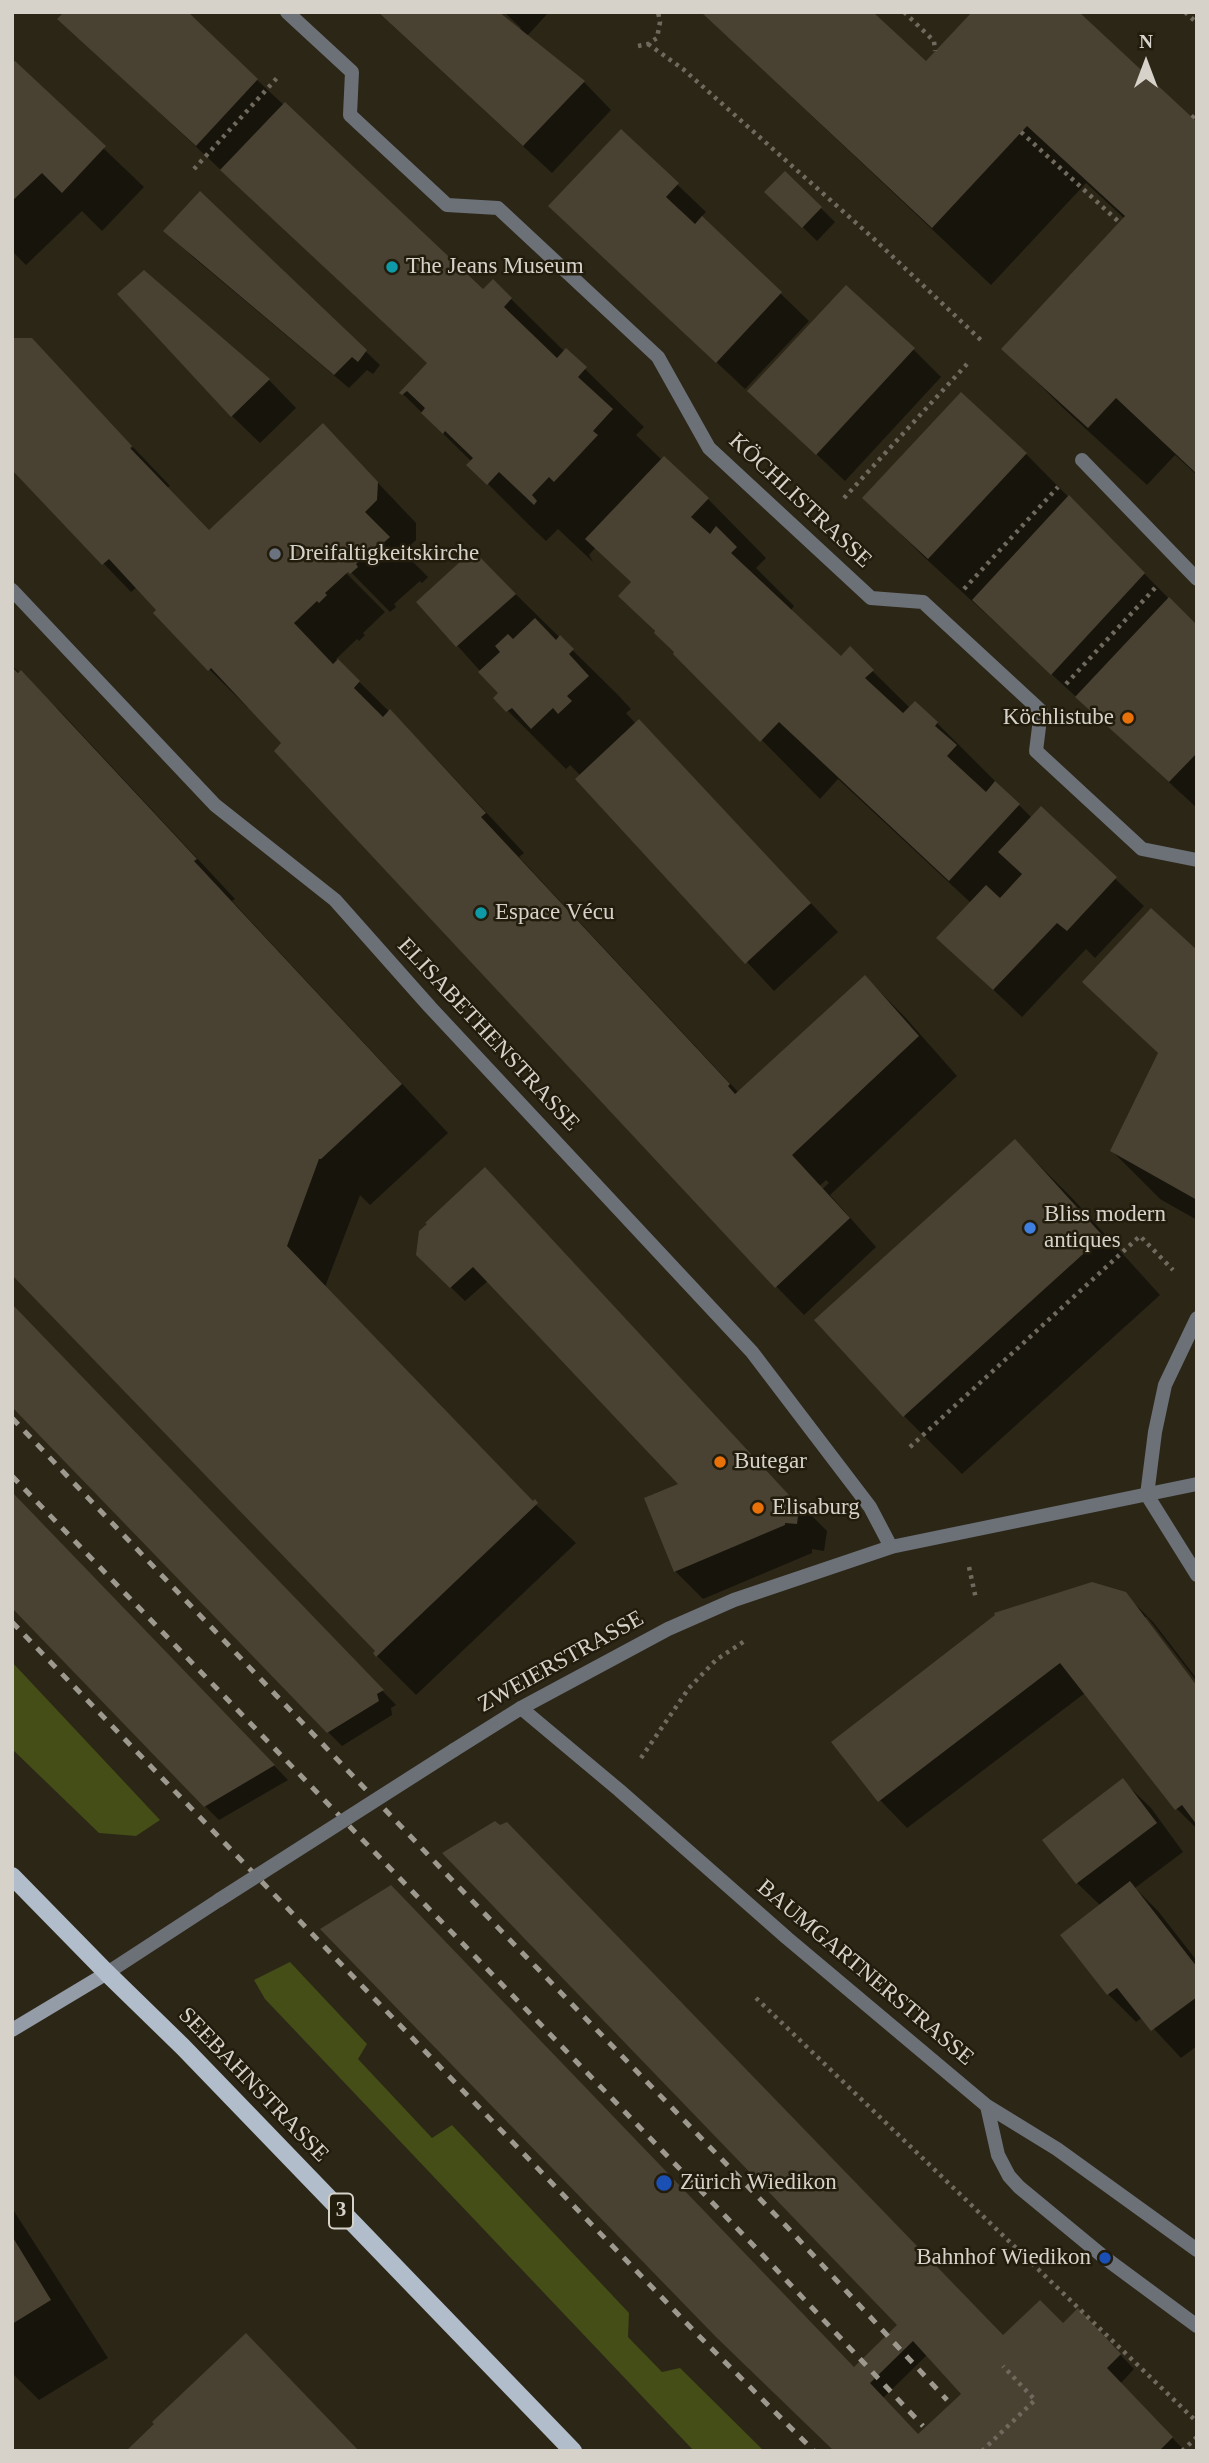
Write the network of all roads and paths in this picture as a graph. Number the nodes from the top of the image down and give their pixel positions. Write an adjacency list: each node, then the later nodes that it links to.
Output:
1 (287, 12): 26 (street, KÖCHLISTRASSE)
2 (658, 12): 6 (path)
3 (904, 12): 8 (path)
4 (1185, 12): 5 (path)
5 (1197, 23)
6 (648, 44): 7 (path); 17 (path)
7 (638, 46)
8 (935, 51)
9 (277, 78): 13 (path)
10 (1197, 113): 11 (path)
11 (1192, 118)
12 (1021, 132): 15 (path)
13 (194, 169)
14 (1114, 206): 15 (path)
15 (1108, 212): 16 (path)
16 (1119, 222)
17 (984, 343)
18 (967, 363): 20 (path)
19 (1082, 460): 21 (street); 24 (path)
20 (844, 498)
21 (1179, 561): 22 (street); 25 (path)
22 (1197, 579)
23 (12, 590): 32 (street, ELISABETHENSTRASSE)
24 (964, 590)
25 (1066, 685)
26 (1197, 860)
27 (1173, 1270): 29 (path)
28 (1197, 1318): 31 (street)
29 (910, 1447)
30 (1197, 1485): 31 (street, ZWEIERSTRASSE)
31 (1147, 1495): 32 (street, ZWEIERSTRASSE); 34 (street)
32 (891, 1547): 37 (street, ZWEIERSTRASSE)
33 (968, 1563): 35 (path)
34 (1197, 1575)
35 (976, 1599)
36 (750, 1637): 38 (path)
37 (521, 1708): 38 (street, BAUMGARTNERSTRASSE); 40 (street, ZWEIERSTRASSE, bridge)
38 (619, 1790): 43 (street, BAUMGARTNERSTRASSE)
39 (12, 1876): 40 (main road, SEEBAHNSTRASSE / 3)
40 (107, 1973): 42 (main road, ZWEIERSTRASSE); 49 (main road, SEEBAHNSTRASSE / 3)
41 (756, 1998): 47 (path)
42 (12, 2030)
43 (987, 2106): 44 (street, BAUMGARTNERSTRASSE); 45 (street)
44 (1197, 2250)
45 (1197, 2326)
46 (1003, 2366): 50 (path)
47 (1197, 2422)
48 (1197, 2437): 51 (path)
49 (573, 2451)
50 (982, 2451)
51 (1182, 2451)

